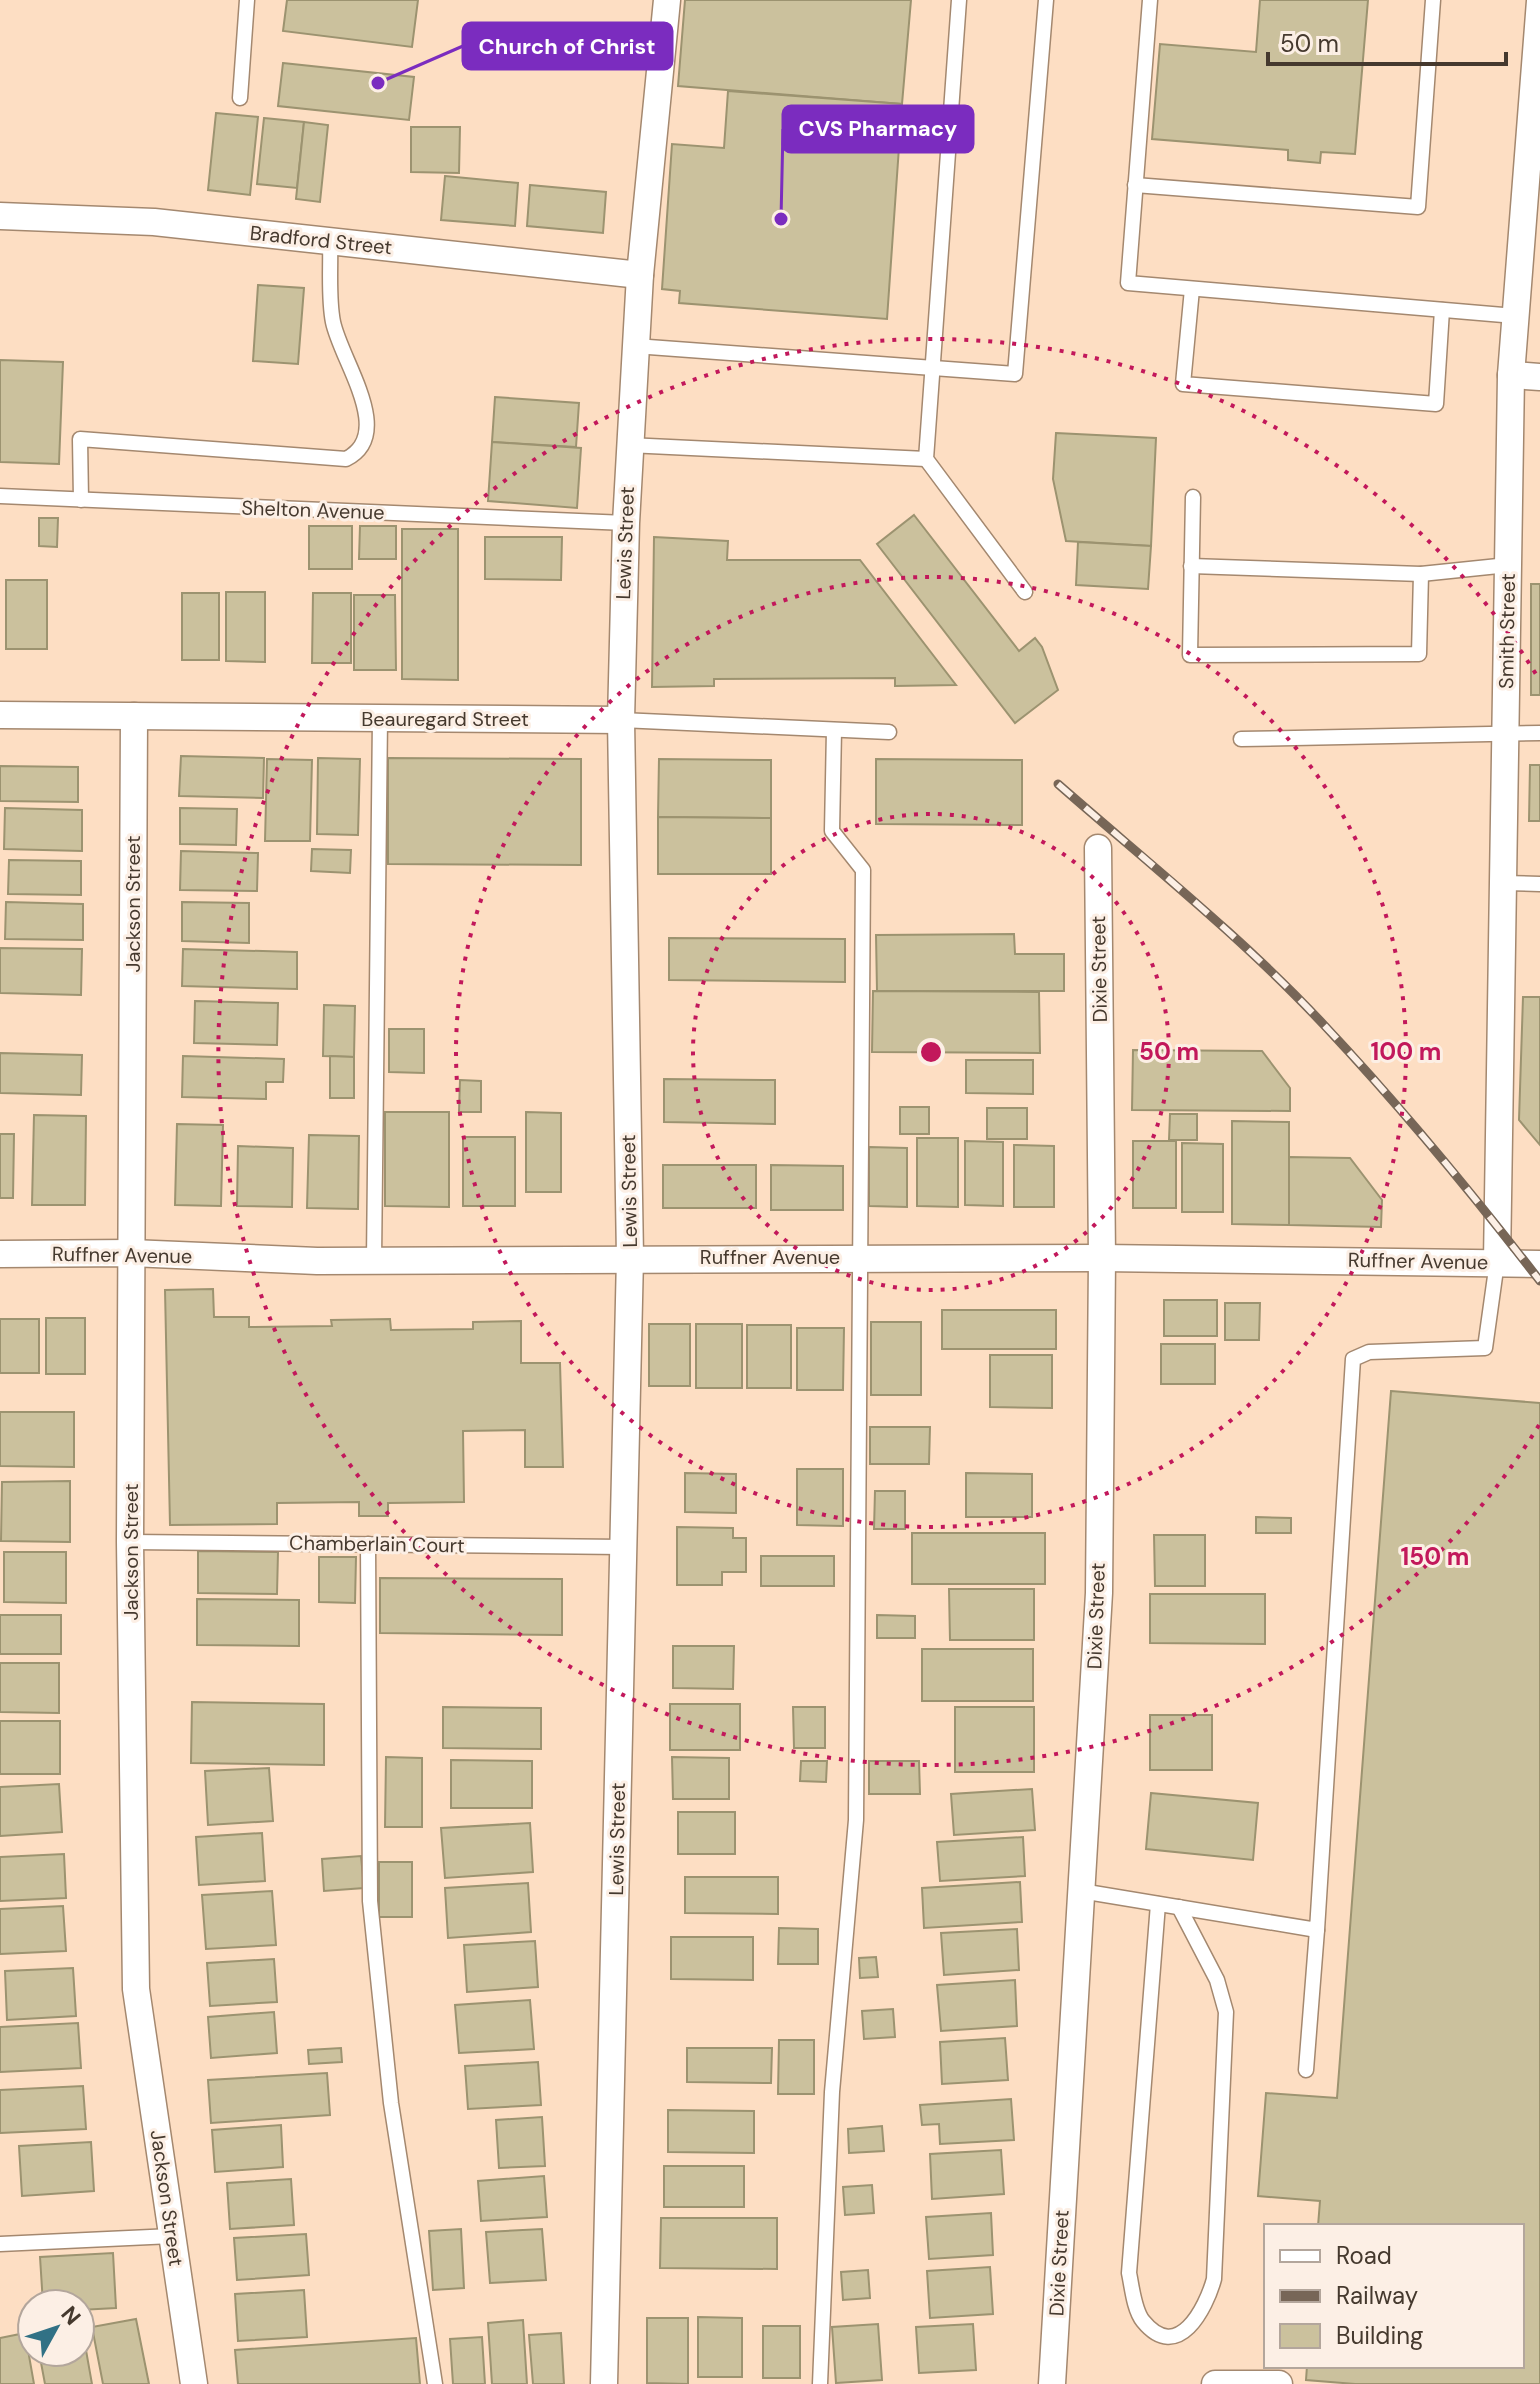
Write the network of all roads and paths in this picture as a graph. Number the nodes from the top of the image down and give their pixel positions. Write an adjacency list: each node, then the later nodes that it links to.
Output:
1 (247, 0): 8 (lane)
2 (667, 0): 14 (street, Lewis Street)
3 (959, 0): 19 (lane)
4 (1046, 0): 19 (lane)
5 (1150, 0): 11 (lane)
6 (1433, 0): 11 (lane)
7 (1540, 1): 9 (street, Smith Street)
8 (240, 98)
9 (1536, 114): 10 (street, Smith Street)
10 (1534, 162): 17 (street, Smith Street)
11 (1135, 185): 15 (lane)
12 (0, 216): 13 (street, Bradford Street)
13 (330, 241): 14 (street, Bradford Street); 26 (lane)
14 (640, 275): 18 (street, Lewis Street)
15 (1192, 289): 16 (lane); 16 (lane)
16 (1442, 310): 17 (lane)
17 (1515, 316): 20 (street, Smith Street)
18 (635, 346): 19 (lane); 22 (street, Lewis Street)
19 (933, 368): 23 (lane)
20 (1511, 375): 21 (street); 28 (street, Smith Street)
21 (1540, 377)
22 (628, 445): 23 (lane); 27 (street, Lewis Street)
23 (926, 459): 31 (lane)
24 (0, 496): 26 (lane, Shelton Avenue)
25 (1193, 497): 29 (lane)
26 (81, 500): 27 (lane, Shelton Avenue)
27 (626, 523): 35 (street, Lewis Street)
28 (1508, 565): 30 (lane); 37 (street, Smith Street)
29 (1191, 566): 30 (lane); 30 (lane)
30 (1421, 574)
31 (1025, 592)
32 (0, 715): 33 (street, Beauregard Street)
33 (134, 716): 34 (street, Beauregard Street); 44 (street, Jackson Street)
34 (380, 718): 35 (street, Beauregard Street); 49 (lane)
35 (621, 720): 36 (lane, Beauregard Street); 46 (street, Lewis Street)
36 (834, 730): 38 (lane, Beauregard Street); 47 (lane)
37 (1505, 731): 39 (lane); 40 (lane); 42 (street, Smith Street)
38 (889, 732)
39 (1540, 733)
40 (1241, 739)
41 (1098, 848): 48 (street, Dixie Street)
42 (1503, 883): 43 (lane); 50 (street, Smith Street)
43 (1540, 884)
44 (131, 1253): 45 (street, Ruffner Avenue); 49 (street, Ruffner Avenue); 52 (street, Jackson Street)
45 (0, 1254)
46 (630, 1257): 47 (street, Ruffner Avenue); 49 (street, Ruffner Avenue); 54 (street, Lewis Street)
47 (862, 1257): 48 (street, Ruffner Avenue); 65 (lane)
48 (1102, 1258): 50 (street, Ruffner Avenue); 55 (street, Dixie Street)
49 (374, 1260)
50 (1497, 1262): 51 (street, Ruffner Avenue); 58 (lane)
51 (1540, 1264)
52 (130, 1542): 53 (lane, Chamberlain Court); 60 (street, Jackson Street)
53 (368, 1544): 54 (lane, Chamberlain Court); 63 (lane)
54 (623, 1547): 64 (street, Lewis Street)
55 (1081, 1891): 56 (lane); 66 (street, Dixie Street)
56 (1158, 1904): 57 (lane); 57 (lane)
57 (1179, 1907): 58 (lane)
58 (1317, 1930): 59 (lane)
59 (1306, 2070)
60 (172, 2236): 61 (lane); 62 (street, Jackson Street)
61 (0, 2244)
62 (194, 2384)
63 (435, 2384)
64 (604, 2384)
65 (820, 2384)
66 (1052, 2384)
67 (1215, 2384): 68 (street)
68 (1279, 2384)

